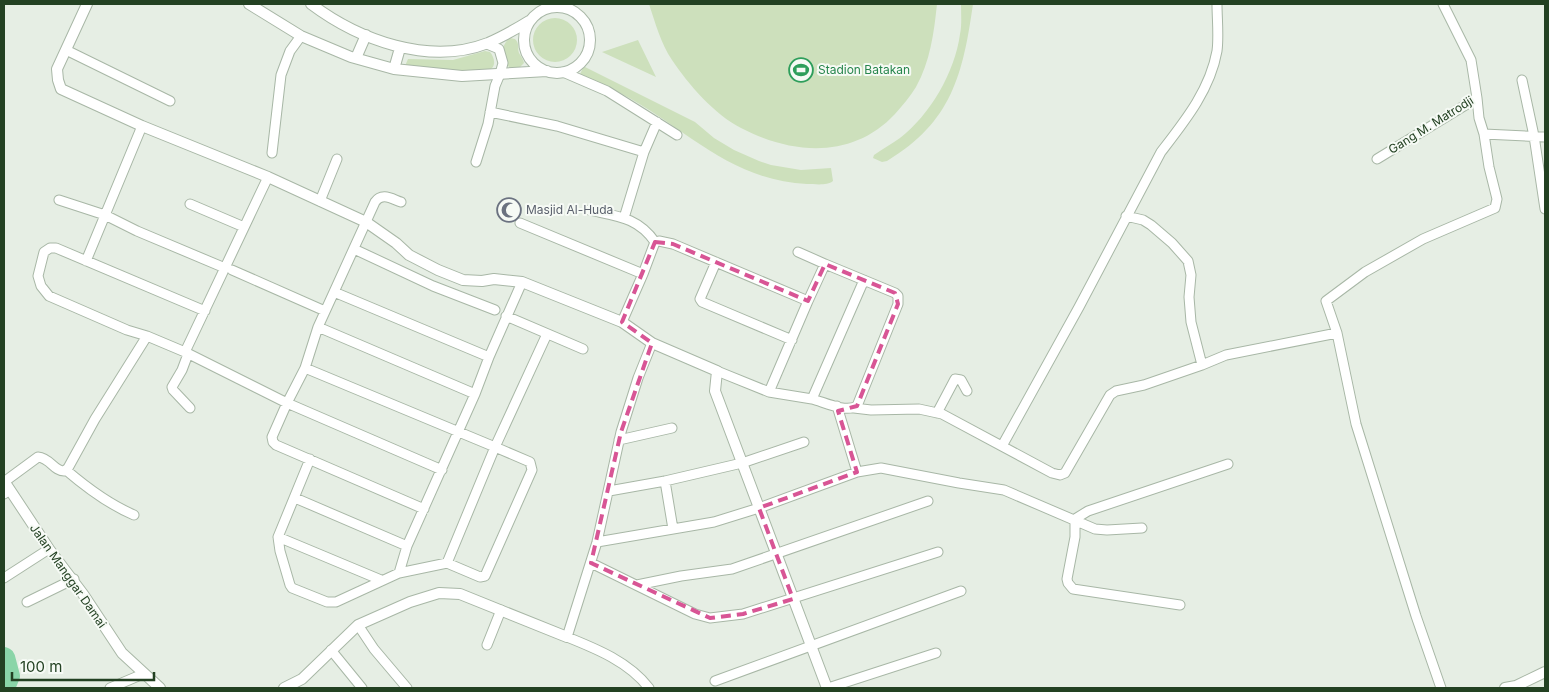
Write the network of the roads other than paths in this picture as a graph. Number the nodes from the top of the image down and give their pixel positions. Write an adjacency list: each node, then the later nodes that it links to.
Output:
1 (87, 4): 12 (street)
2 (249, 4): 9 (street)
3 (312, 4): 8 (street)
4 (1217, 4): 41 (street)
5 (1443, 4): 19 (street, Gang M. Matrodji)
6 (546, 6): 7 (street); 16 (street)
7 (529, 21): 10 (street); 15 (street)
8 (366, 35): 11 (street); 13 (street)
9 (301, 36): 13 (street); 29 (street)
10 (487, 44): 11 (street); 17 (street)
11 (400, 48): 14 (street)
12 (66, 50): 20 (street); 23 (street)
13 (356, 58): 14 (street)
14 (394, 69): 17 (street)
15 (547, 72): 16 (street); 17 (street)
16 (563, 72): 22 (street)
17 (500, 74): 21 (street)
18 (1522, 80): 26 (street)
19 (1477, 98): 25 (street); 31 (street, Gang M. Matrodji)
20 (170, 101)
21 (490, 112): 28 (street); 32 (street)
22 (657, 122): 24 (street); 28 (street)
23 (142, 126): 33 (street); 40 (street)
24 (676, 134)
25 (1484, 134): 26 (street); 64 (street)
26 (1534, 136): 27 (street); 38 (street)
27 (1545, 138)
28 (644, 152): 42 (street)
29 (272, 153)
30 (337, 159): 35 (street)
31 (1377, 159)
32 (476, 162)
33 (268, 178): 35 (street); 45 (street)
34 (59, 200): 40 (street)
35 (320, 201): 43 (street)
36 (401, 202): 43 (street)
37 (190, 204): 45 (street)
38 (1545, 209)
39 (589, 210): 42 (street)
40 (104, 215): 49 (street); 52 (street)
41 (1126, 216): 72 (street); 89 (street)
42 (624, 218): 46 (street)
43 (366, 222): 47 (street); 55 (street)
44 (520, 223): 53 (street)
45 (244, 227): 52 (street)
46 (655, 242): 50 (street); 53 (street)
47 (354, 249): 56 (street); 58 (street)
48 (798, 252): 51 (street)
49 (86, 261): 59 (street); 66 (street)
50 (716, 262): 57 (street); 67 (street)
51 (825, 264): 54 (street); 57 (street)
52 (228, 269): 59 (street); 60 (street)
53 (644, 274): 62 (street)
54 (864, 280): 78 (street); 82 (street)
55 (522, 282): 61 (street); 62 (street)
56 (334, 292): 60 (street); 71 (street)
57 (808, 301): 67 (street)
58 (495, 310)
59 (204, 311): 70 (street)
60 (326, 311): 63 (street)
61 (506, 316): 65 (street); 71 (street)
62 (622, 322): 68 (street)
63 (318, 328): 73 (street); 77 (street)
64 (1337, 332): 72 (street); 141 (street)
65 (547, 334): 69 (street); 88 (street)
66 (148, 336): 70 (street); 93 (street)
67 (792, 340): 76 (street)
68 (652, 343): 74 (street); 86 (street)
69 (583, 349)
70 (190, 354): 79 (street); 81 (street)
71 (489, 357): 77 (street)
72 (1202, 365): 89 (street)
73 (305, 368): 79 (street); 85 (street)
74 (717, 371): 76 (street); 91 (street)
75 (967, 391): 83 (street)
76 (769, 392): 78 (street)
77 (475, 394): 85 (street)
78 (812, 399): 80 (street)
79 (287, 403): 90 (street); 94 (street)
80 (837, 406): 82 (street); 95 (street)
81 (190, 408)
82 (854, 408): 83 (street)
83 (937, 413): 89 (street)
84 (672, 428): 86 (street)
85 (458, 431): 88 (street); 94 (street)
86 (619, 440): 98 (street)
87 (804, 442): 91 (street)
88 (496, 446): 113 (street); 113 (street)
89 (1002, 446)
90 (310, 459): 99 (street); 102 (street)
91 (742, 463): 96 (street); 101 (street)
92 (1228, 464): 104 (street)
93 (66, 470): 97 (street); 103 (street)
94 (442, 470): 102 (street)
95 (857, 472): 101 (street); 104 (street)
96 (665, 481): 98 (street); 106 (street)
97 (5, 487): 110 (street, Jalan Manggar Damai)
98 (609, 491): 108 (street)
99 (295, 498): 107 (street); 109 (street)
100 (928, 501): 112 (street)
101 (759, 508): 106 (street); 112 (street)
102 (424, 509): 109 (street)
103 (134, 516)
104 (1075, 519): 105 (street); 123 (street)
105 (1142, 528)
106 (673, 529): 108 (street)
107 (278, 536): 118 (street); 118 (street)
108 (597, 542): 114 (street)
109 (407, 546): 115 (street)
110 (49, 549): 116 (street); 117 (street, Jalan Manggar Damai)
111 (938, 552): 121 (street)
112 (776, 553): 119 (street); 121 (street)
113 (447, 563): 115 (street)
114 (591, 563): 119 (street); 126 (street)
115 (399, 573): 118 (street)
116 (4, 578)
117 (74, 580): 122 (street); 132 (street, Jalan Manggar Damai)
118 (381, 580)
119 (637, 585): 121 (street)
120 (961, 591): 128 (street)
121 (793, 599): 128 (street)
122 (27, 602)
123 (1180, 605)
124 (501, 610): 125 (street); 126 (street); 127 (street)
125 (358, 625): 129 (street); 138 (street)
126 (567, 637): 139 (street)
127 (488, 645)
128 (812, 646): 133 (street); 140 (street)
129 (331, 650): 136 (street); 137 (street)
130 (936, 653): 140 (street)
131 (1545, 672): 142 (street)
132 (142, 674): 134 (street); 135 (street, Jalan Manggar Damai)
133 (715, 681)
134 (110, 688)
135 (160, 688)
136 (285, 688)
137 (362, 688)
138 (407, 688)
139 (649, 688)
140 (828, 688)
141 (1441, 688)
142 (1505, 688)

